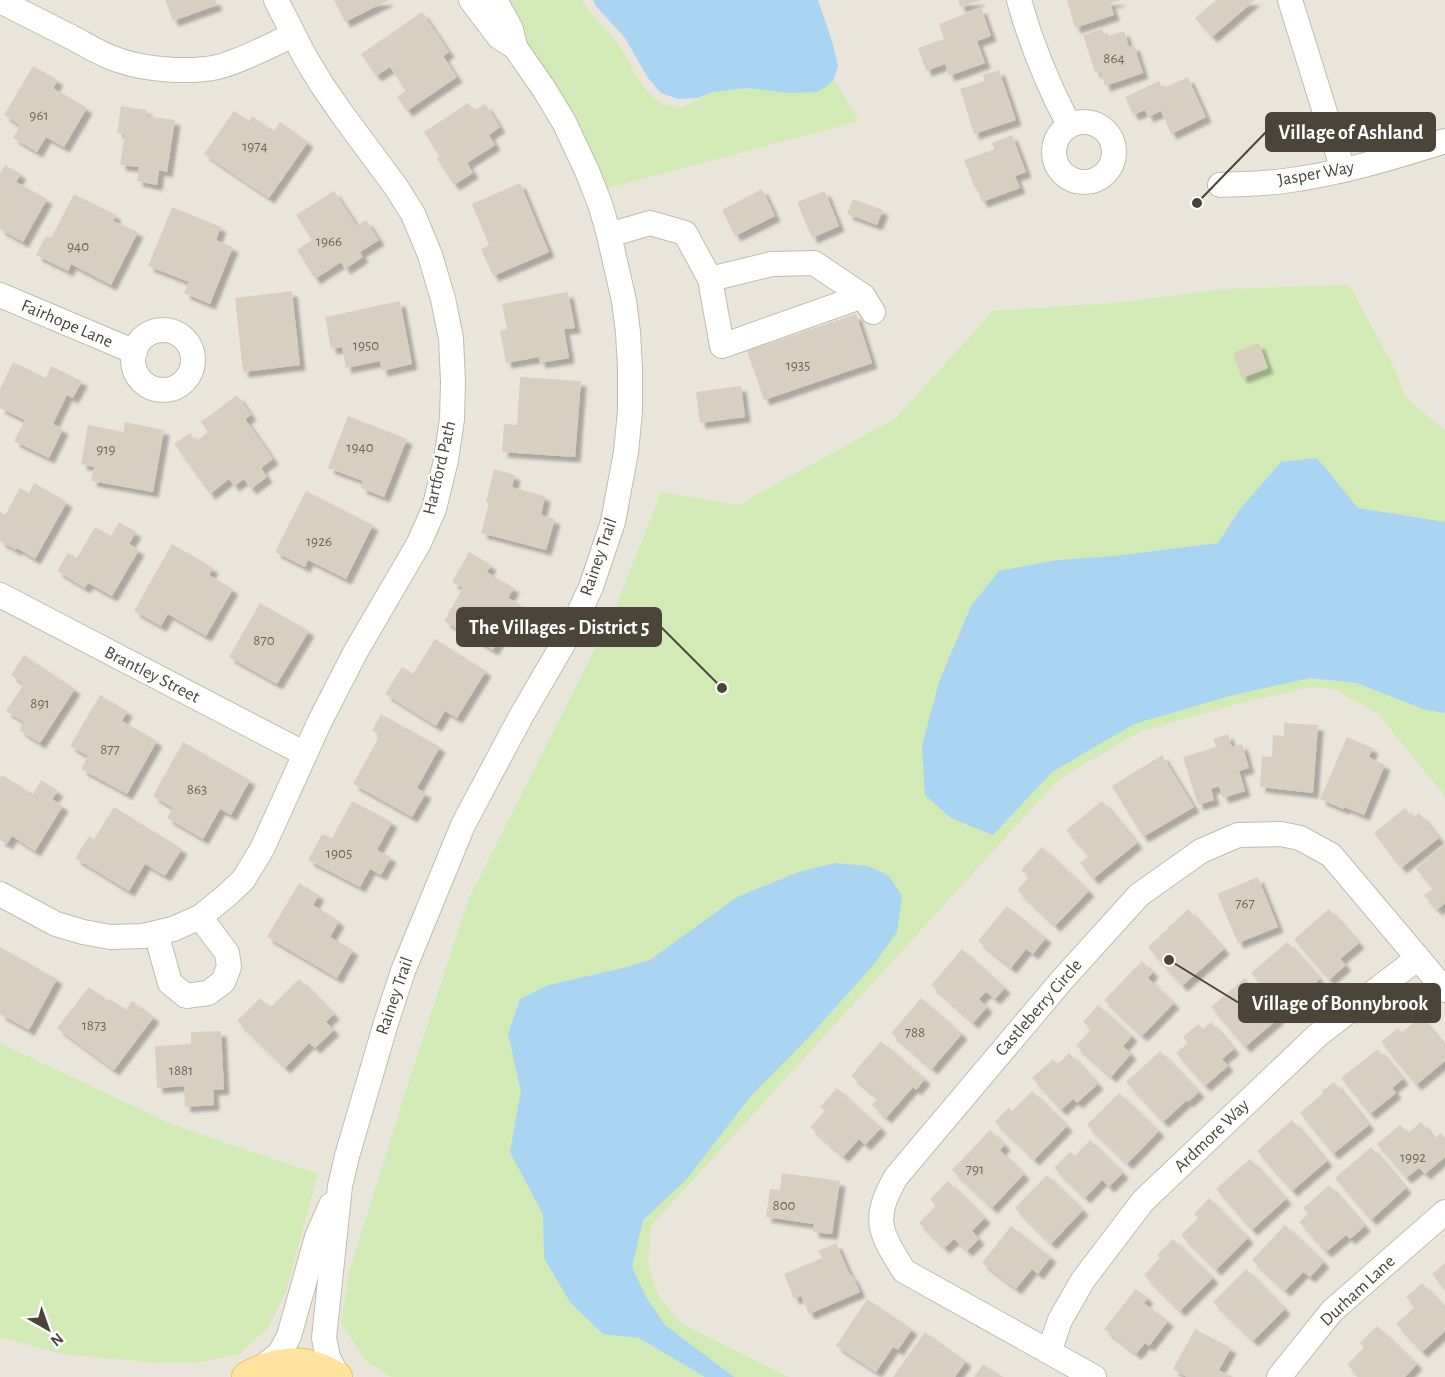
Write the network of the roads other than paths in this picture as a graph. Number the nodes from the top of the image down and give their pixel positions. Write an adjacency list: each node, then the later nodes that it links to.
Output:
1 (276, 0): 7 (street, Hartford Path)
2 (471, 0): 8 (street, Rainey Trail)
3 (495, 0): 8 (street, Rainey Trail)
4 (1018, 0): 9 (street)
5 (1290, 0): 11 (street)
6 (0, 1): 7 (street)
7 (293, 35): 18 (street, Hartford Path)
8 (515, 47): 13 (street, Rainey Trail)
9 (1069, 125)
10 (1445, 141): 11 (street, Jasper Way)
11 (1342, 170): 12 (street, Jasper Way)
12 (1220, 185)
13 (609, 235): 14 (street); 24 (street, Rainey Trail)
14 (710, 279): 14 (street)
15 (0, 295): 16 (street, Fairhope Lane)
16 (135, 352)
17 (0, 595): 18 (street, Brantley Street)
18 (305, 754): 20 (street, Hartford Path)
19 (0, 894): 21 (street, Hartford Path)
20 (200, 917): 21 (street, Hartford Path); 21 (street)
21 (156, 933)
22 (1418, 958): 23 (street, Castleberry Circle); 26 (street, Ardmore Way); 26 (street, Castleberry Circle)
23 (1445, 990)
24 (340, 1186): 27 (street, Rainey Trail); 28 (street, Rainey Trail)
25 (1445, 1212): 30 (street, Durham Lane)
26 (1049, 1352): 29 (street, Castleberry Circle)
27 (253, 1373): 28 (main road)
28 (338, 1377)
29 (1094, 1377)
30 (1279, 1377)

